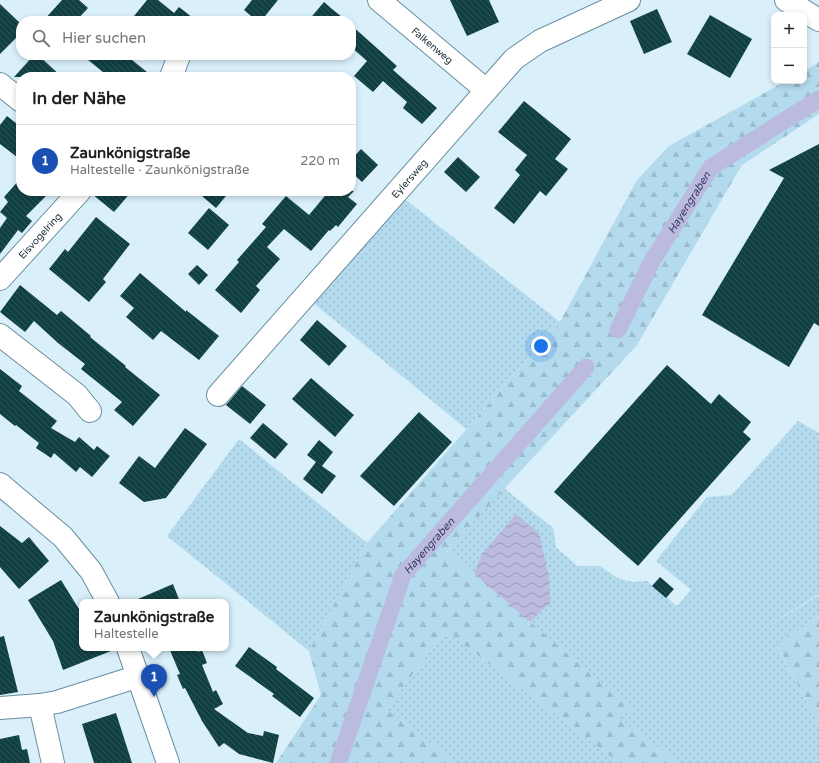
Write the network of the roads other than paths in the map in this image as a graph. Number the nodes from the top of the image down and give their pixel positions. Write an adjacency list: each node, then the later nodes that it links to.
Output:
1 (379, 0): 8 (street, Falkenweg)
2 (629, 0): 8 (street, Eylersweg)
3 (786, 0): 4 (street)
4 (819, 20)
5 (177, 60): 6 (street)
6 (173, 72)
7 (0, 84): 9 (street)
8 (486, 90): 13 (street, Eylersweg)
9 (16, 97)
10 (75, 196): 11 (street, Eisvogelring)
11 (0, 279)
12 (0, 335): 14 (street)
13 (218, 395)
14 (90, 411)
15 (0, 484): 16 (street)
16 (106, 599)
17 (129, 651): 18 (street)
18 (139, 676): 19 (street); 22 (street)
19 (40, 705): 20 (street); 21 (street)
20 (0, 708)
21 (53, 763)
22 (168, 763)

